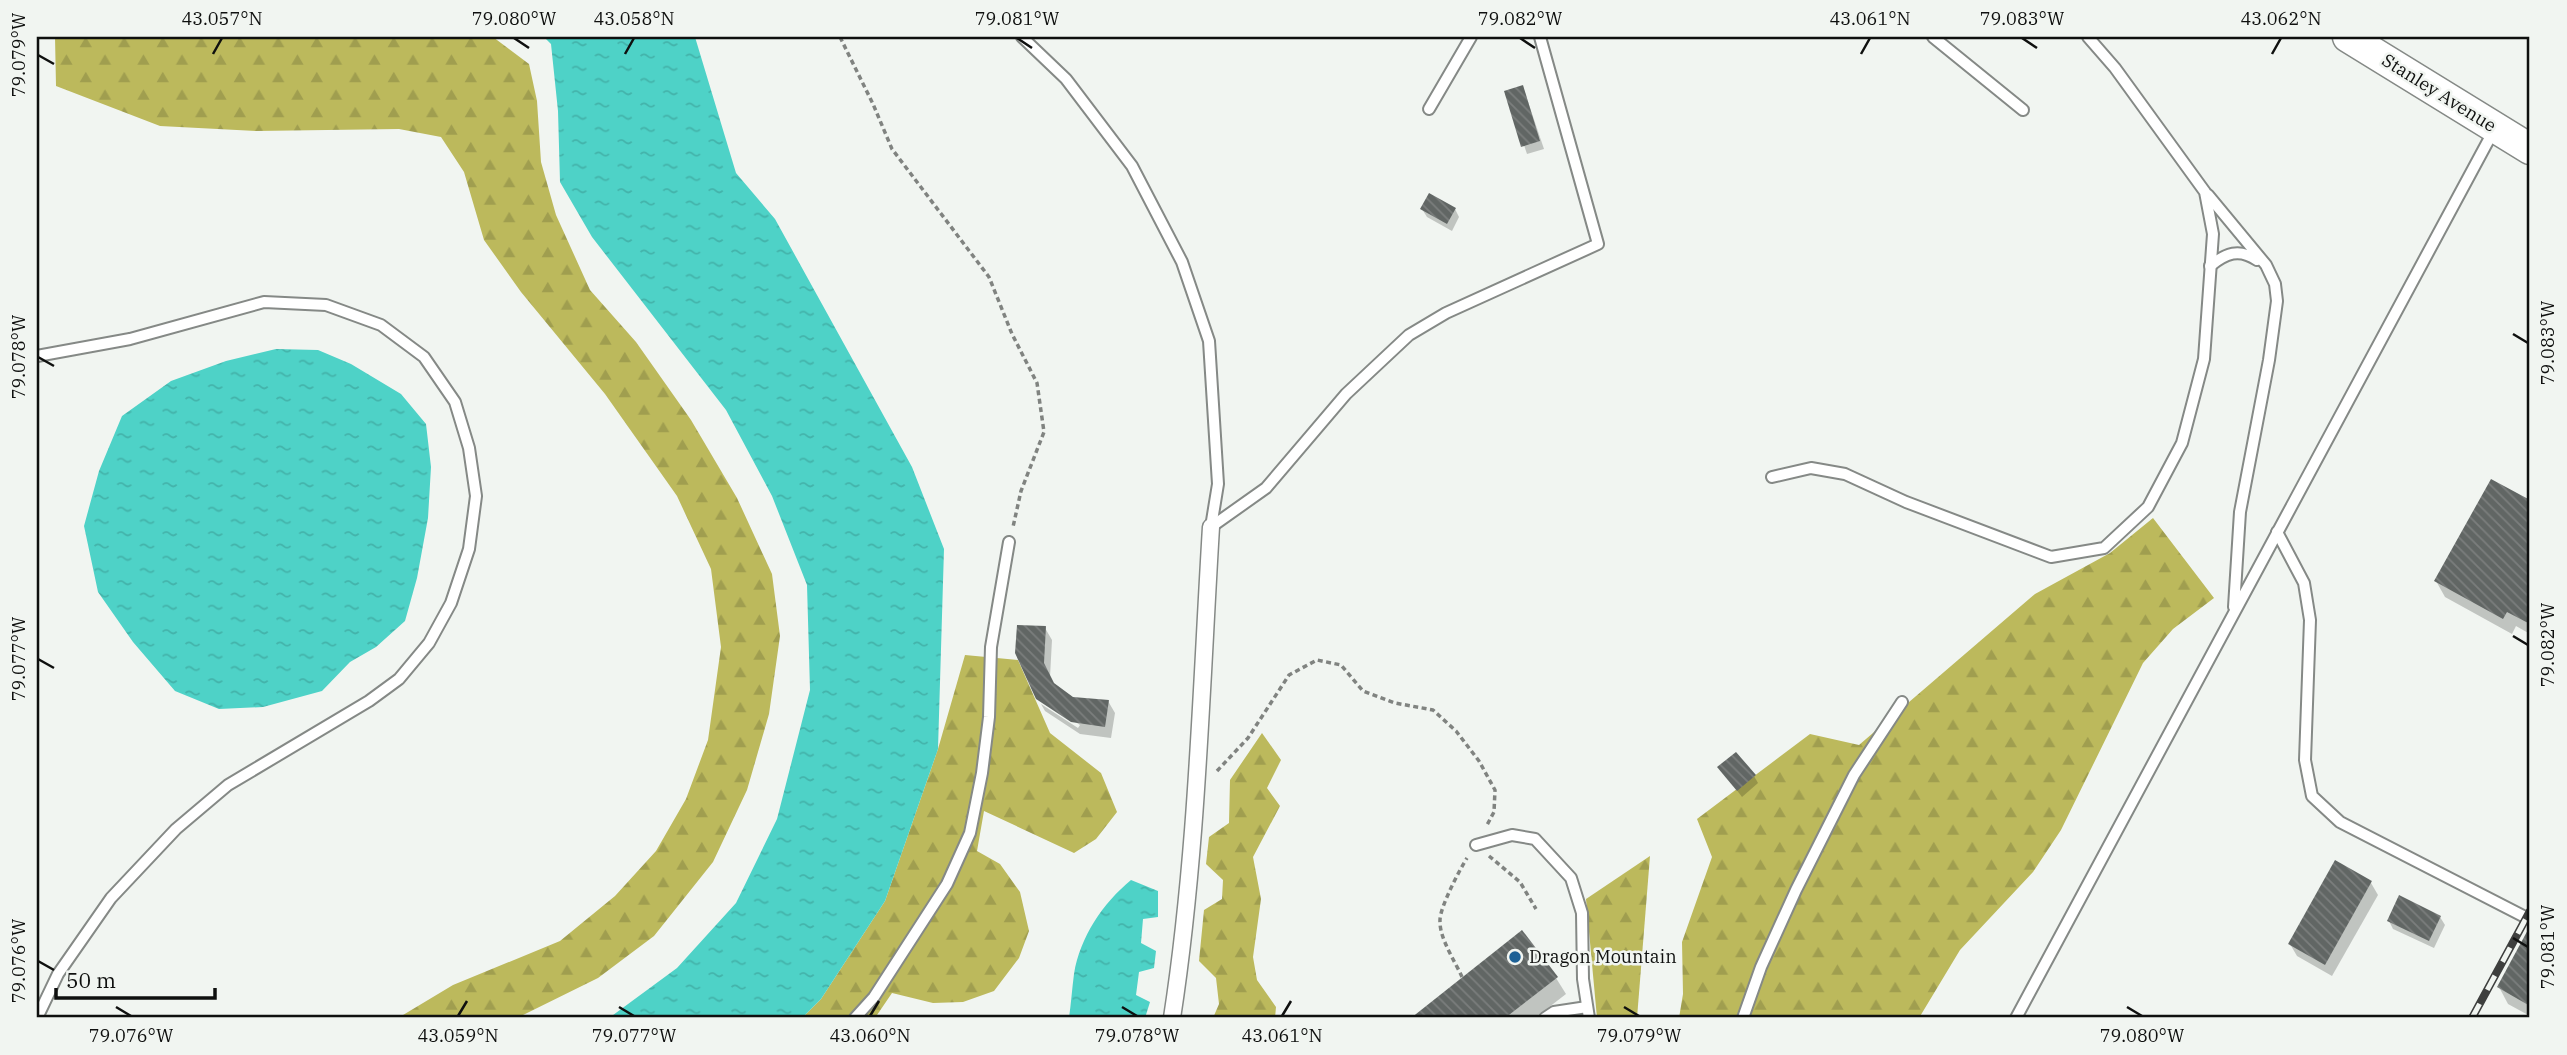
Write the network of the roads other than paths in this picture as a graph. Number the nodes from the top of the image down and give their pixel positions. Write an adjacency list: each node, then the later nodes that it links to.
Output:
1 (1022, 37): 16 (lane)
2 (1471, 37): 7 (lane)
3 (1933, 37): 8 (lane)
4 (2088, 37): 11 (lane)
5 (2348, 37): 9 (main road, Stanley Avenue)
6 (1543, 38): 16 (lane)
7 (1429, 109)
8 (2023, 110)
9 (2495, 127): 10 (main road, Stanley Avenue); 17 (lane)
10 (2530, 149)
11 (2206, 192): 12 (lane); 13 (lane)
12 (2266, 265): 13 (lane); 19 (lane)
13 (2210, 266): 15 (lane)
14 (37, 356): 24 (lane)
15 (1772, 477)
16 (1211, 527): 26 (street)
17 (2277, 532): 19 (lane); 22 (lane)
18 (1009, 542): 25 (lane)
19 (2234, 610): 29 (lane)
20 (1902, 702): 28 (lane)
21 (1476, 845): 23 (lane)
22 (2527, 918)
23 (1588, 1013): 27 (lane)
24 (37, 1018)
25 (855, 1018)
26 (1172, 1018)
27 (1545, 1018)
28 (1744, 1018)
29 (2016, 1018)

